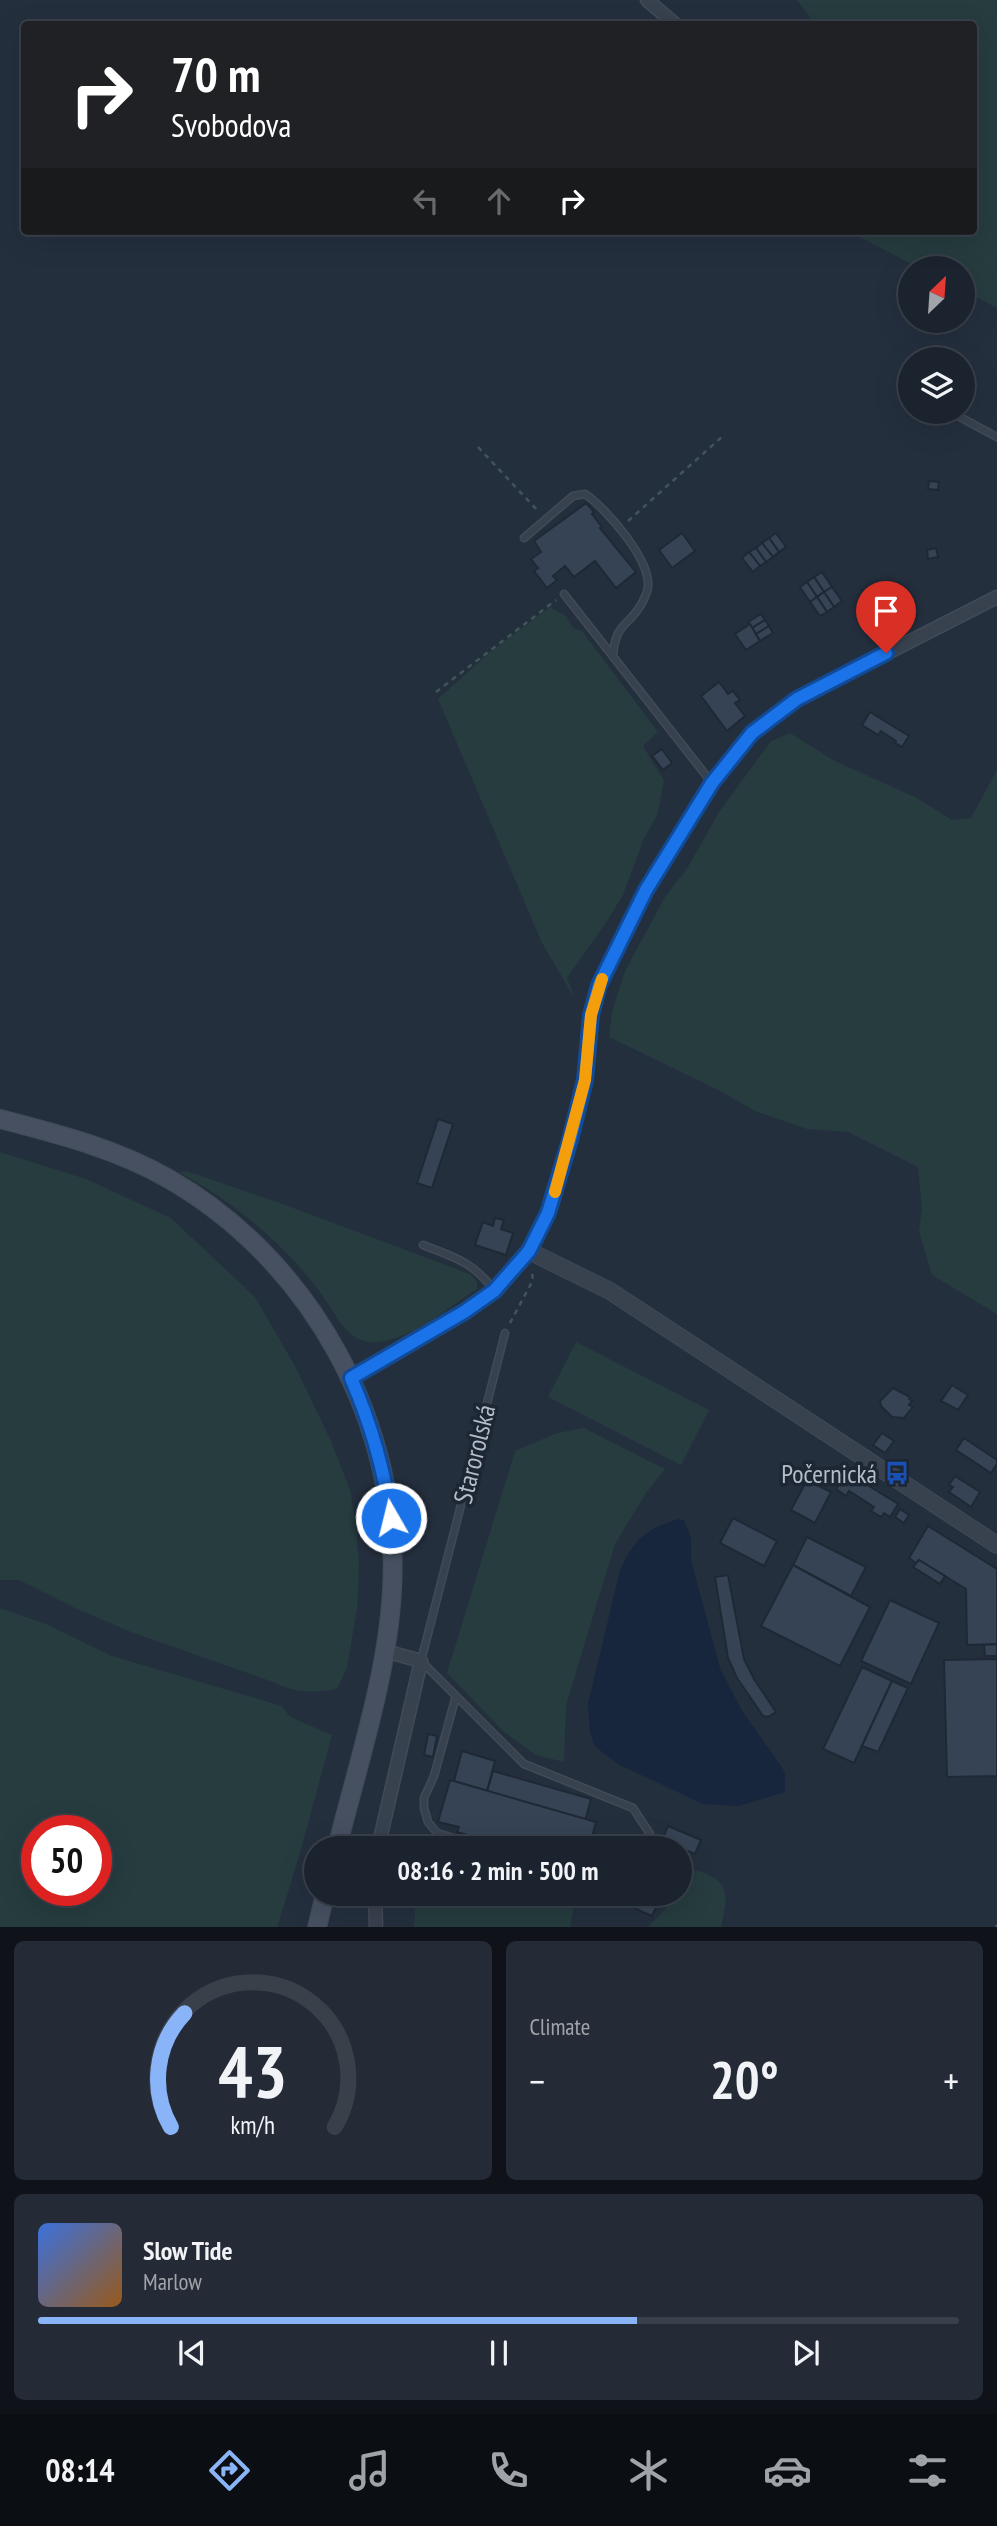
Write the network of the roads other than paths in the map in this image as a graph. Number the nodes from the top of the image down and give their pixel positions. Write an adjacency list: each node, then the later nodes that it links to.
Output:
1 (647, 0): 2 (street)
2 (672, 21)
3 (973, 424): 4 (lane)
4 (997, 437)
5 (524, 538): 8 (lane)
6 (564, 594): 8 (lane)
7 (997, 597): 9 (street)
8 (613, 656): 9 (lane)
9 (712, 783): 12 (street)
10 (0, 1119): 15 (main road)
11 (423, 1245): 13 (lane)
12 (529, 1251): 13 (street); 16 (street)
13 (494, 1291): 15 (street)
14 (505, 1333): 18 (lane, Starorolská)
15 (351, 1378): 17 (main road)
16 (997, 1545)
17 (385, 1651): 18 (street); 20 (main road)
18 (421, 1661): 19 (lane); 21 (street, Starorolská)
19 (456, 1696): 22 (lane); 23 (lane)
20 (340, 1836)
21 (381, 1836)
22 (447, 1836)
23 (649, 1836)
24 (322, 1906): 26 (main road)
25 (375, 1906): 27 (street)
26 (317, 1927)
27 (376, 1927)

